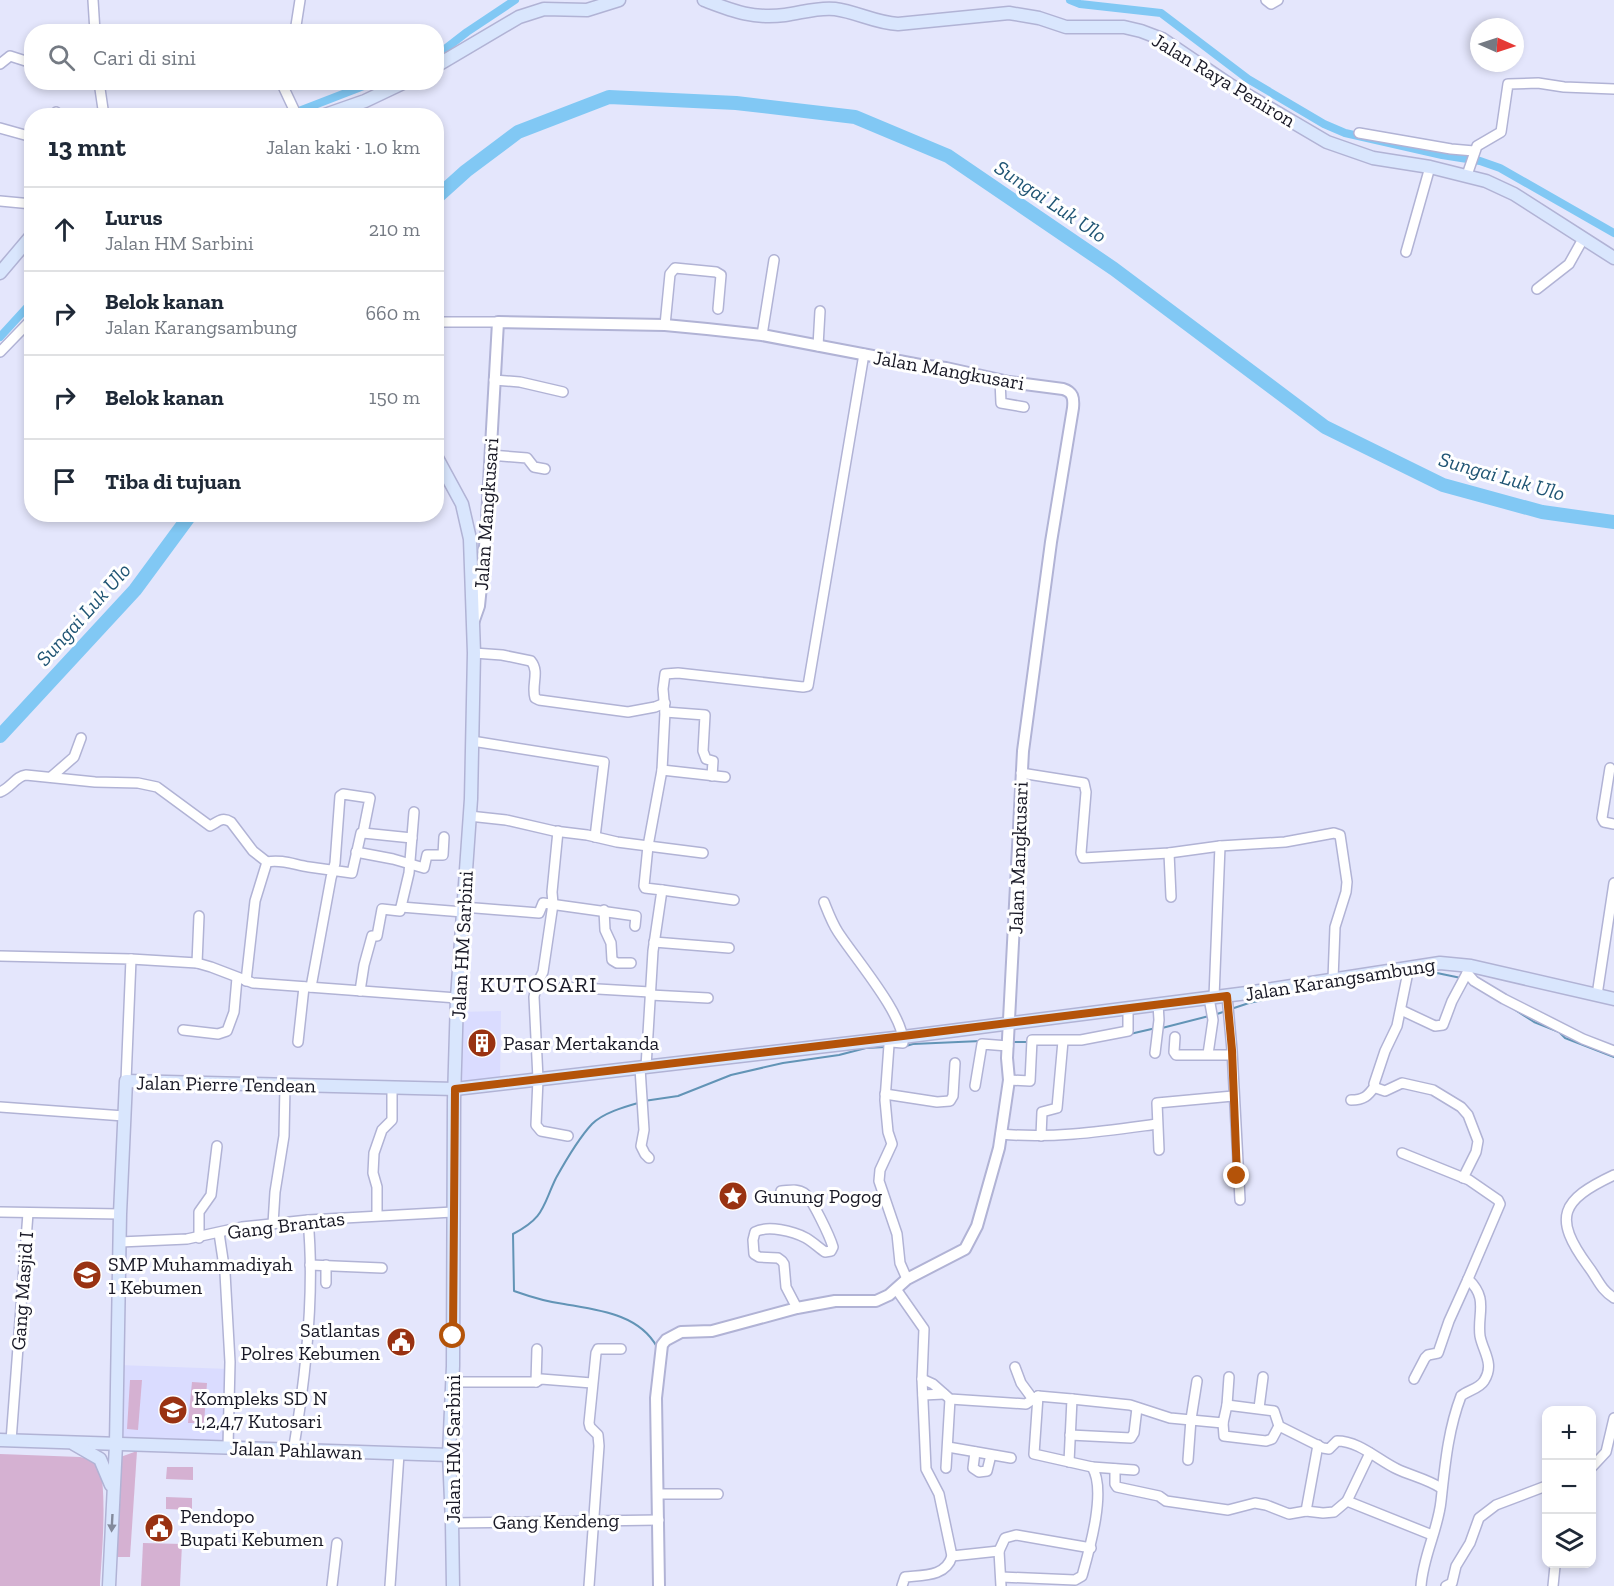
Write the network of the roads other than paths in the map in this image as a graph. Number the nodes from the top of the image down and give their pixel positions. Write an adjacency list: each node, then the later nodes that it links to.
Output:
1 (93, 0): 8 (street)
2 (300, 0): 9 (street)
3 (619, 0): 7 (main road)
4 (704, 0): 24 (main road, Jalan Raya Peniron)
5 (1266, 0): 6 (street)
6 (1278, 0)
7 (558, 5): 11 (main road)
8 (94, 24)
9 (296, 24)
10 (24, 60): 12 (street)
11 (444, 61)
12 (0, 64)
13 (1614, 89): 23 (street)
14 (100, 90): 17 (street)
15 (285, 90): 18 (street)
16 (388, 90): 19 (main road)
17 (103, 108)
18 (294, 108)
19 (345, 108)
20 (0, 128): 22 (street)
21 (1359, 133): 23 (street)
22 (24, 135)
23 (1473, 153): 25 (street)
24 (1430, 167): 25 (main road, Jalan Raya Peniron); 30 (street)
25 (1469, 170): 28 (main road, Jalan Raya Peniron)
26 (0, 201): 27 (street)
27 (24, 203)
28 (1583, 239): 31 (main road, Jalan Raya Peniron); 34 (street)
29 (24, 244): 33 (main road)
30 (1406, 252)
31 (1614, 258)
32 (774, 260): 41 (street)
33 (0, 273)
34 (1537, 290)
35 (718, 309): 39 (street)
36 (820, 311): 42 (street)
37 (444, 322): 38 (street)
38 (498, 322): 39 (street, Jalan Mangkusari); 45 (street, Jalan Mangkusari)
39 (665, 325): 41 (street, Jalan Mangkusari)
40 (24, 327): 43 (street)
41 (762, 335): 42 (street, Jalan Mangkusari)
42 (818, 346): 44 (street, Jalan Mangkusari)
43 (0, 352)
44 (864, 354): 46 (street, Jalan Mangkusari); 54 (street)
45 (494, 380): 47 (street); 49 (street, Jalan Mangkusari)
46 (1000, 381): 48 (street); 59 (street, Jalan Mangkusari)
47 (563, 392)
48 (1024, 407)
49 (490, 454): 50 (street); 52 (street, Jalan Mangkusari)
50 (545, 468)
51 (444, 471): 52 (main road, Jalan HM Sarbini)
52 (473, 624): 53 (main road, Jalan HM Sarbini)
53 (474, 653): 54 (street); 56 (main road, Jalan HM Sarbini)
54 (665, 708): 58 (street); 60 (street)
55 (81, 738): 61 (street)
56 (472, 741): 65 (main road, Jalan HM Sarbini); 70 (street)
57 (1610, 768): 66 (street)
58 (662, 770): 60 (street); 72 (street)
59 (1022, 773): 76 (street); 114 (street, Jalan Mangkusari)
60 (712, 776): 62 (street)
61 (51, 777): 63 (street); 77 (street)
62 (725, 777)
63 (0, 792)
64 (414, 812): 71 (street)
65 (469, 816): 67 (street); 87 (main road, Jalan HM Sarbini)
66 (1614, 824)
67 (558, 831): 70 (street); 85 (street)
68 (363, 833): 71 (street); 74 (street); 79 (street)
69 (444, 837): 78 (street)
70 (595, 837): 72 (street)
71 (412, 838): 78 (street)
72 (648, 846): 75 (street); 81 (street)
73 (1220, 846): 76 (street); 100 (street); 109 (street)
74 (356, 852): 78 (street); 79 (street)
75 (703, 853)
76 (1169, 853): 82 (street)
77 (267, 862): 79 (street); 99 (street)
78 (410, 864): 86 (street)
79 (334, 870): 101 (street)
80 (1614, 883): 105 (street)
81 (662, 890): 83 (street); 91 (street)
82 (1171, 897)
83 (734, 900)
84 (824, 902): 116 (street)
85 (554, 904): 87 (street); 88 (street); 127 (street)
86 (400, 907): 87 (street); 103 (street)
87 (463, 910): 106 (main road, Jalan HM Sarbini)
88 (604, 910): 90 (street); 96 (street)
89 (199, 916): 95 (street)
90 (635, 926)
91 (654, 942): 92 (street); 104 (street)
92 (729, 948)
93 (0, 956): 94 (street)
94 (131, 959): 95 (street); 129 (street)
95 (196, 963): 99 (street)
96 (631, 963)
97 (1409, 968): 98 (main road, Jalan Karangsambung); 100 (main road, Jalan Karangsambung); 113 (street)
98 (1466, 974): 105 (main road, Jalan Karangsambung); 113 (street); 121 (street)
99 (241, 979): 101 (street); 115 (street)
100 (1333, 979): 111 (main road, Jalan Karangsambung)
101 (307, 987): 103 (street); 119 (street)
102 (563, 987): 104 (street)
103 (360, 991): 106 (street)
104 (650, 993): 107 (street); 126 (street)
105 (1597, 995): 108 (main road, Jalan Karangsambung)
106 (457, 998): 134 (main road, Jalan HM Sarbini)
107 (708, 998)
108 (1614, 999)
109 (1212, 1001): 110 (main road, Jalan Karangsambung); 111 (main road, Jalan Karangsambung); 123 (street)
110 (1158, 1004): 112 (main road, Jalan Karangsambung); 122 (street)
111 (1228, 1005): 124 (street)
112 (1128, 1008): 114 (main road, Jalan Karangsambung); 118 (street)
113 (1401, 1010): 132 (street)
114 (1009, 1023): 116 (main road, Jalan Karangsambung); 120 (street, Jalan Mangkusari)
115 (183, 1030)
116 (903, 1036): 126 (main road, Jalan Karangsambung); 135 (street)
117 (1175, 1037): 123 (street)
118 (1063, 1041): 128 (street); 143 (street)
119 (298, 1042)
120 (1008, 1042): 128 (street, Jalan Mangkusari); 131 (street)
121 (1614, 1051)
122 (1155, 1053)
123 (1208, 1054): 124 (street)
124 (1232, 1055): 136 (street)
125 (955, 1063): 135 (street)
126 (643, 1067): 127 (main road, Jalan Karangsambung); 147 (street)
127 (538, 1079): 134 (main road, Jalan Karangsambung); 142 (street)
128 (1009, 1080): 141 (street, Jalan Mangkusari)
129 (126, 1081): 130 (main road, Jalan Pierre Tendean); 139 (main road, Jalan Pierre Tendean)
130 (285, 1085): 133 (main road, Jalan Pierre Tendean); 158 (street)
131 (975, 1086)
132 (1375, 1086): 137 (street); 149 (street)
133 (392, 1088): 134 (main road, Jalan Pierre Tendean); 156 (street)
134 (455, 1089): 153 (main road, Jalan HM Sarbini)
135 (885, 1094): 165 (street)
136 (1233, 1096): 140 (street); 151 (street)
137 (1351, 1100)
138 (0, 1107): 139 (street)
139 (124, 1116): 155 (main road, Jalan Pierre Tendean)
140 (1157, 1124): 143 (street); 145 (street)
141 (1001, 1134): 143 (street); 165 (street, Jalan Mangkusari)
142 (568, 1136)
143 (1041, 1136)
144 (216, 1146): 160 (street)
145 (1159, 1150)
146 (1402, 1153): 149 (street)
147 (649, 1158)
148 (1614, 1175): 169 (street)
149 (1463, 1178): 166 (street)
150 (781, 1191): 170 (street)
151 (1240, 1200)
152 (0, 1212): 154 (street)
153 (453, 1212): 156 (street, Gang Brantas); 179 (main road, Jalan HM Sarbini)
154 (28, 1213): 155 (street); 195 (street, Gang Masjid I)
155 (120, 1214): 161 (main road, Jalan Pierre Tendean)
156 (377, 1215): 157 (street, Gang Brantas)
157 (308, 1220): 158 (street, Gang Brantas); 162 (street)
158 (273, 1224): 159 (street, Gang Brantas)
159 (219, 1233): 160 (street, Gang Brantas); 201 (street)
160 (199, 1238): 161 (street, Gang Brantas)
161 (120, 1242): 193 (main road, Jalan Pierre Tendean)
162 (310, 1265): 163 (street); 203 (street)
163 (326, 1265): 164 (street); 167 (street)
164 (382, 1268)
165 (907, 1279): 168 (street, Jalan Mangkusari)
166 (1468, 1279): 177 (street); 219 (street)
167 (326, 1283)
168 (897, 1288): 170 (street, Jalan Mangkusari); 176 (street)
169 (1614, 1298)
170 (797, 1308): 222 (street, Jalan Mangkusari)
171 (537, 1348): 180 (street)
172 (621, 1349): 181 (street)
173 (1015, 1367): 184 (street)
174 (1229, 1377): 186 (street)
175 (1263, 1377): 188 (street)
176 (922, 1379): 182 (street); 183 (street)
177 (1414, 1379)
178 (1197, 1380): 190 (street)
179 (452, 1382): 180 (street); 208 (main road, Jalan HM Sarbini)
180 (536, 1382): 181 (street)
181 (592, 1383): 226 (street)
182 (923, 1395): 183 (street); 233 (street)
183 (947, 1397): 184 (street); 202 (street)
184 (1035, 1397): 185 (street); 213 (street)
185 (1071, 1399): 187 (street); 194 (street)
186 (1227, 1405): 188 (street); 191 (street)
187 (1137, 1408): 190 (street); 194 (street)
188 (1259, 1408): 192 (street)
189 (1614, 1418): 204 (street)
190 (1191, 1419): 191 (street); 212 (street)
191 (1223, 1423): 192 (street)
192 (1279, 1426): 200 (street)
193 (115, 1428): 197 (main road); 198 (main road, Jalan Pierre Tendean)
194 (1070, 1435): 213 (street)
195 (5, 1441): 196 (main road, Jalan Pahlawan)
196 (70, 1442): 197 (main road, Jalan Pahlawan); 221 (main road)
197 (99, 1443): 198 (main road, Jalan Pahlawan)
198 (116, 1444): 199 (main road, Jalan Pahlawan); 211 (main road, Jalan Pierre Tendean)
199 (135, 1444): 201 (main road, Jalan Pahlawan); 211 (main road)
200 (1318, 1445): 206 (street); 225 (street)
201 (228, 1447): 203 (main road, Jalan Pahlawan)
202 (948, 1447): 205 (street); 216 (street)
203 (292, 1449): 207 (main road, Jalan Pahlawan)
204 (1610, 1451): 214 (street)
205 (975, 1452): 209 (street); 209 (street)
206 (1370, 1453): 219 (street); 224 (street)
207 (399, 1454): 208 (main road, Jalan Pahlawan); 239 (street)
208 (449, 1455): 228 (main road, Jalan HM Sarbini)
209 (991, 1455): 210 (street)
210 (1011, 1458)
211 (115, 1459): 221 (main road, Jalan Pierre Tendean)
212 (1188, 1460)
213 (1069, 1461): 215 (street)
214 (1596, 1463)
215 (1092, 1467): 217 (street); 231 (street)
216 (945, 1468)
217 (1115, 1469): 218 (street); 225 (street)
218 (1134, 1470)
219 (1441, 1488): 229 (street)
220 (1542, 1488): 236 (street)
221 (114, 1490): 237 (main road, Jalan Pierre Tendean, one-way to 237)
222 (658, 1494): 223 (street); 227 (street)
223 (718, 1494)
224 (1347, 1501): 225 (street); 229 (street)
225 (1306, 1511)
226 (595, 1520): 227 (street, Gang Kendeng); 228 (street, Gang Kendeng); 241 (street)
227 (655, 1520): 242 (street)
228 (452, 1523): 240 (main road, Jalan HM Sarbini)
229 (1432, 1534): 244 (street)
230 (337, 1543): 238 (street)
231 (1091, 1548): 232 (street); 235 (street)
232 (999, 1551): 233 (street); 235 (street)
233 (952, 1556): 243 (street)
234 (1555, 1568): 245 (street)
235 (1001, 1581)
236 (1452, 1585)
237 (109, 1586)
238 (332, 1586)
239 (390, 1586)
240 (453, 1586)
241 (589, 1586)
242 (659, 1586)
243 (902, 1586)
244 (1422, 1586)
245 (1553, 1586)

